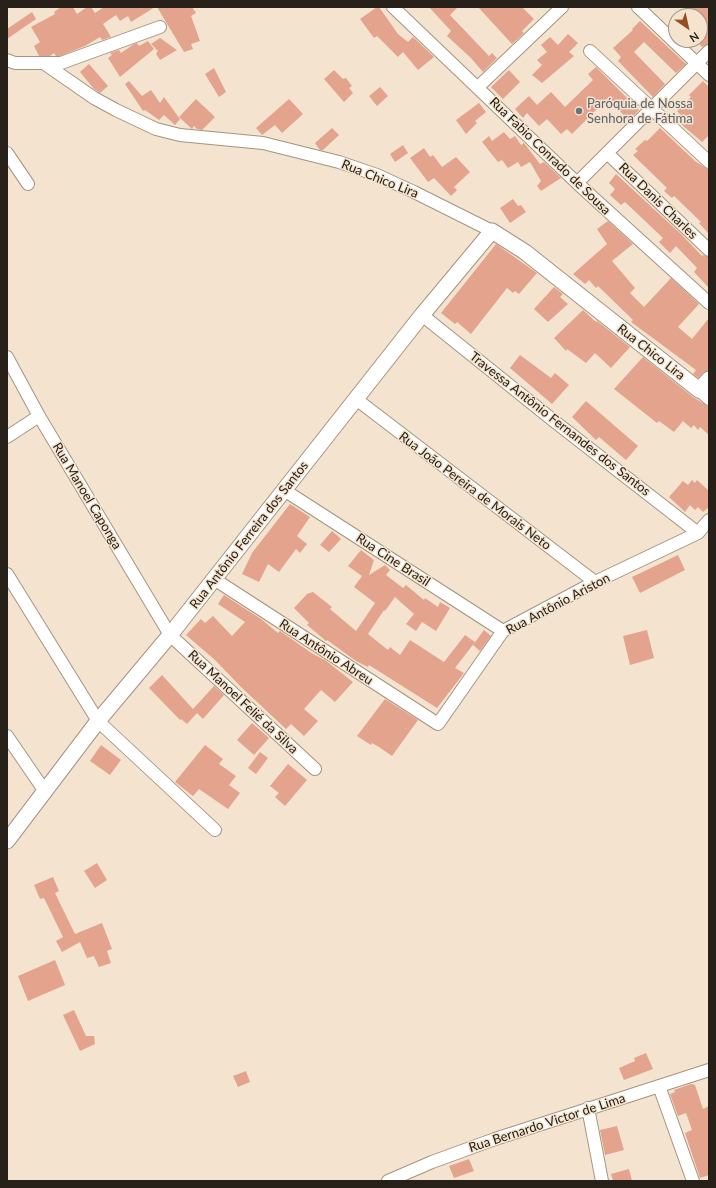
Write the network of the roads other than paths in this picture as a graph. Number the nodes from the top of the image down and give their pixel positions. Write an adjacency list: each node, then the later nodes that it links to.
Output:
1 (562, 7): 11 (street)
2 (638, 7): 8 (street)
3 (401, 10): 11 (street, Rua Fabio Conrado de Sousa)
4 (160, 27): 9 (street)
5 (590, 51): 12 (street)
6 (709, 51): 8 (street)
7 (7, 60): 9 (street)
8 (697, 63): 10 (street); 12 (street)
9 (45, 64): 18 (street, Rua Chico Lira)
10 (709, 75)
11 (478, 87): 16 (street, Rua Fabio Conrado de Sousa)
12 (652, 108): 14 (street); 15 (street)
13 (7, 153): 17 (street)
14 (607, 153): 16 (street); 19 (street, Rua Danis Charles)
15 (709, 162)
16 (577, 183): 20 (street, Rua Fabio Conrado de Sousa)
17 (28, 184)
18 (492, 231): 21 (street, Rua Antônio Ferreira dos Santos); 23 (street, Rua Chico Lira)
19 (709, 250)
20 (709, 304)
21 (422, 315): 24 (street, Rua Antônio Ferreira dos Santos); 29 (street, Travessa Antônio Fernandes dos Santos)
22 (7, 357): 25 (street, Rua Manoel Caponga)
23 (706, 389)
24 (356, 399): 27 (street, Rua Antônio Ferreira dos Santos); 32 (street, Rua João Pereira de Morais Neto)
25 (39, 416): 26 (street); 34 (street, Rua Manoel Caponga)
26 (7, 437)
27 (284, 490): 31 (street, Rua Antônio Ferreira dos Santos); 33 (street, Rua Cine Brasil)
28 (709, 520): 29 (street, Rua Antônio Ariston)
29 (698, 533): 32 (street, Rua Antônio Ariston)
30 (7, 574): 35 (street)
31 (214, 580): 34 (street, Rua Antônio Ferreira dos Santos); 36 (street, Rua Antônio Abreu)
32 (595, 582): 33 (street, Rua Antônio Ariston)
33 (503, 631): 36 (street, Rua Antônio Ariston)
34 (170, 635): 35 (street, Rua Antônio Ferreira dos Santos); 38 (street, Rua Manoel Felié da Silva)
35 (98, 721): 39 (street, Rua Antônio Ferreira dos Santos); 40 (street)
36 (438, 724)
37 (7, 736): 39 (street)
38 (315, 769)
39 (44, 790): 41 (street, Rua Antônio Ferreira dos Santos)
40 (215, 830)
41 (7, 841)
42 (709, 1070): 43 (street, Rua Bernardo Victor de Lima)
43 (660, 1086): 44 (street, Rua Bernardo Victor de Lima); 47 (street)
44 (588, 1108): 45 (street, Rua Bernardo Victor de Lima); 46 (street)
45 (388, 1181)
46 (602, 1181)
47 (692, 1181)

